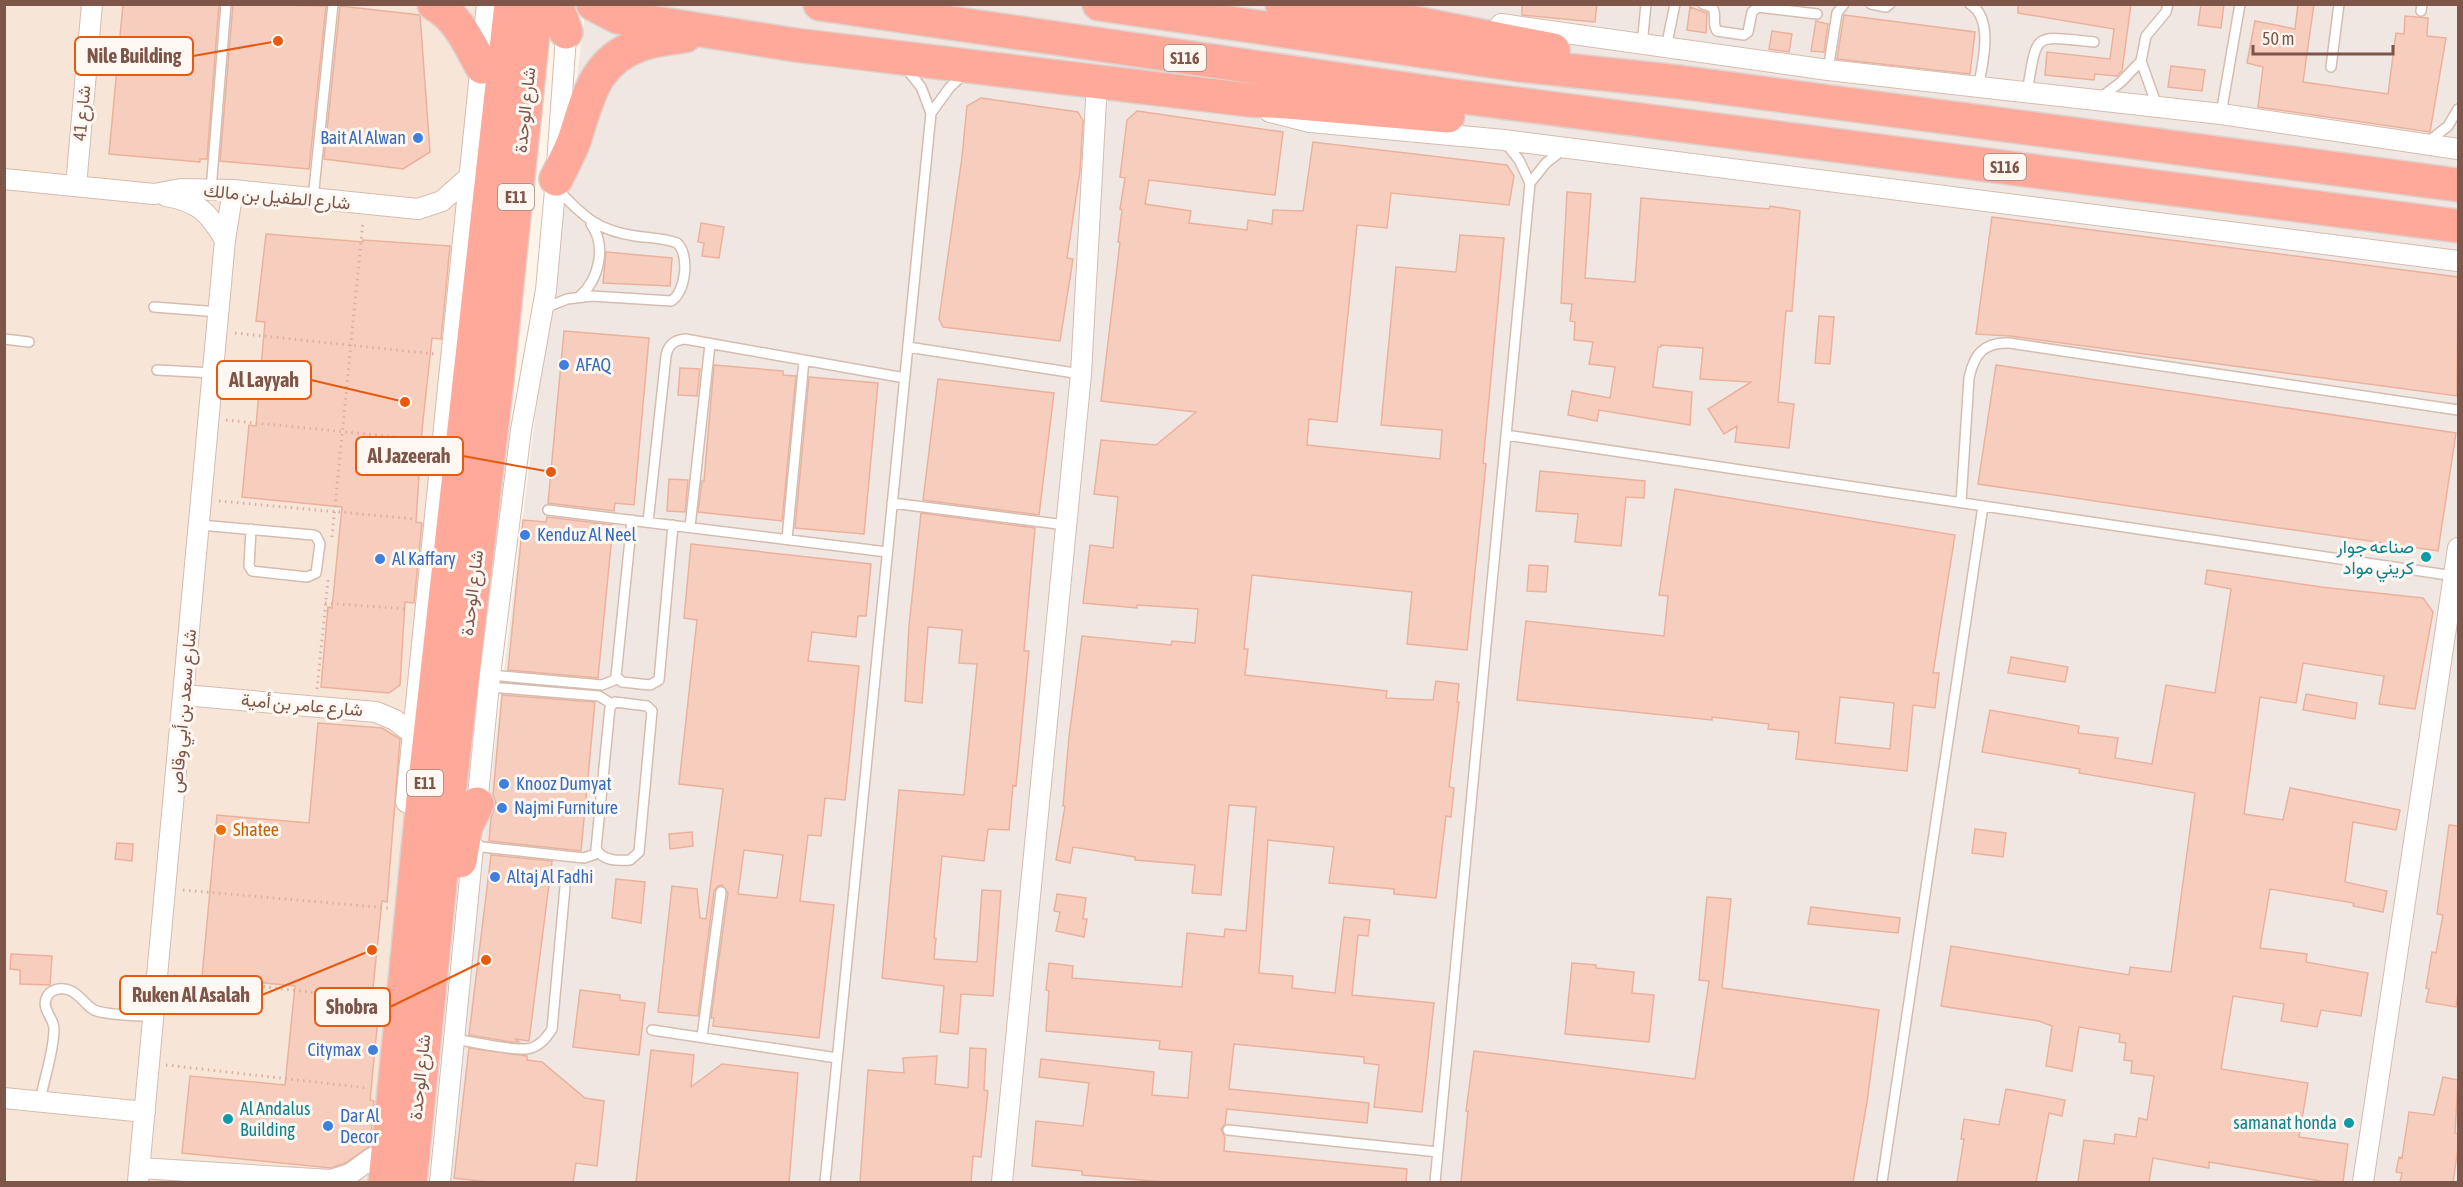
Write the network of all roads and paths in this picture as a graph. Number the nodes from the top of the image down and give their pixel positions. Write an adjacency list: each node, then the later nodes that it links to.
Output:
1 (92, 4): 56 (street, شارع 41)
2 (226, 4): 57 (lane)
3 (333, 4): 60 (lane)
4 (434, 4): 32 (highway)
5 (487, 4): 32 (street)
6 (504, 4): 32 (highway)
7 (511, 4): 81 (highway, شارع الوحدة / E11)
8 (536, 4): 81 (highway, شارع الوحدة / E11)
9 (593, 4): 26 (highway)
10 (819, 4): 43 (highway, S116)
11 (1099, 4): 37 (highway, S116)
12 (1282, 4): 37 (highway)
13 (1369, 4): 28 (street)
14 (1646, 4): 28 (lane)
15 (1676, 4): 29 (lane)
16 (1703, 4): 25 (lane)
17 (1844, 4): 35 (lane)
18 (1870, 4): 19 (lane)
19 (1890, 4)
20 (1970, 4): 38 (lane)
21 (2168, 4): 31 (lane)
22 (2240, 4): 46 (lane)
23 (2339, 4): 34 (lane)
24 (564, 14): 53 (street)
25 (1817, 14)
26 (709, 33): 30 (highway); 53 (highway)
27 (2094, 42): 39 (lane)
28 (1642, 45): 29 (street)
29 (1666, 48): 35 (street)
30 (891, 56): 33 (highway); 45 (lane)
31 (2141, 61): 40 (lane); 42 (lane)
32 (482, 67): 51 (street)
33 (975, 67): 36 (highway); 45 (lane)
34 (2331, 67)
35 (1828, 70): 38 (street)
36 (1097, 82): 41 (highway); 79 (street)
37 (1679, 82): 55 (highway, S116)
38 (1978, 87): 39 (street)
39 (2027, 92): 40 (street)
40 (2098, 99): 42 (street)
41 (1249, 100): 43 (highway); 47 (street)
42 (2157, 106): 46 (street)
43 (1551, 109): 63 (highway, S116)
44 (2458, 109): 48 (lane)
45 (931, 113): 74 (lane)
46 (2221, 114): 48 (street)
47 (1504, 140): 49 (street); 54 (lane)
48 (2425, 145): 50 (street)
49 (1566, 148): 54 (lane); 65 (street)
50 (2458, 149)
51 (469, 177): 61 (street, شارع الطفيل بن مالك); 75 (street)
52 (4, 179): 56 (street, شارع الطفيل بن مالك)
53 (556, 183): 62 (lane); 68 (street)
54 (1530, 183): 85 (lane)
55 (2458, 185)
56 (76, 186): 59 (street, شارع الطفيل بن مالك)
57 (211, 190): 58 (street, شارع الطفيل بن مالك); 59 (street, شارع الطفيل بن مالك)
58 (233, 190): 60 (street, شارع الطفيل بن مالك); 64 (street, شارع سعد بن أبي وقاص)
59 (154, 194): 64 (street)
60 (313, 199): 61 (street, شارع الطفيل بن مالك)
61 (365, 205): 73 (path)
62 (589, 221): 66 (lane); 66 (lane)
63 (2458, 226)
64 (225, 240): 69 (street, شارع سعد بن أبي وقاص)
65 (2458, 261)
66 (579, 297): 68 (lane)
67 (154, 307): 69 (lane)
68 (542, 309): 110 (street)
69 (218, 322): 73 (path); 78 (street, شارع سعد بن أبي وقاص)
70 (4, 339): 71 (lane)
71 (29, 342)
72 (710, 344): 76 (lane); 95 (lane); 99 (lane)
73 (351, 345): 75 (path); 84 (path)
74 (908, 347): 79 (lane); 80 (lane)
75 (451, 356): 86 (street)
76 (804, 360): 80 (lane); 101 (lane)
77 (157, 370): 78 (lane)
78 (213, 373): 83 (street, شارع سعد بن أبي وقاص)
79 (1081, 374): 98 (street)
80 (905, 378): 89 (lane)
81 (483, 387): 136 (highway, شارع الوحدة / E11); 140 (highway, شارع الوحدة / E11)
82 (2458, 410): 88 (lane)
83 (209, 418): 84 (path); 87 (street, شارع سعد بن أبي وقاص)
84 (343, 431): 86 (path); 92 (path)
85 (1506, 435): 88 (lane); 135 (lane)
86 (442, 441): 94 (street)
87 (202, 500): 92 (path); 96 (street, شارع سعد بن أبي وقاص)
88 (1961, 502): 90 (lane)
89 (892, 503): 98 (lane); 104 (lane)
90 (1983, 506): 106 (lane); 146 (lane)
91 (548, 510): 93 (lane)
92 (334, 512): 94 (path); 102 (path)
93 (632, 520): 95 (lane); 109 (lane)
94 (435, 521): 108 (street)
95 (648, 522): 97 (lane)
96 (200, 525): 100 (lane); 111 (street, شارع سعد بن أبي وقاص)
97 (673, 525): 99 (lane); 109 (lane)
98 (1066, 525): 144 (street)
99 (690, 527): 101 (lane)
100 (251, 529): 100 (lane)
101 (787, 539): 104 (lane)
102 (331, 546)
103 (2458, 548): 106 (street)
104 (887, 552): 128 (lane)
105 (329, 569): 107 (path)
106 (2454, 576): 147 (street)
107 (325, 603): 108 (path); 113 (path)
108 (426, 610): 114 (street)
109 (617, 679): 110 (lane)
110 (490, 681): 112 (lane); 115 (street)
111 (184, 695): 113 (street, شارع عامر بن أمية); 119 (street, شارع سعد بن أبي وقاص)
112 (612, 704): 117 (lane); 117 (lane)
113 (315, 706): 114 (street, شارع عامر بن أمية)
114 (413, 734): 121 (street)
115 (477, 804): 116 (street); 141 (highway)
116 (474, 841): 117 (lane); 127 (street)
117 (598, 853)
118 (566, 876): 127 (lane)
119 (166, 888): 121 (path); 122 (street, شارع سعد بن أبي وقاص)
120 (721, 892): 126 (lane)
121 (396, 909): 123 (street)
122 (158, 974): 123 (path); 124 (street, شارع سعد بن أبي وقاص)
123 (387, 1002): 130 (street)
124 (154, 1017): 129 (street, شارع سعد بن أبي وقاص); 132 (lane)
125 (652, 1030): 126 (lane)
126 (702, 1037): 128 (lane)
127 (454, 1039): 142 (street)
128 (837, 1058): 143 (lane)
129 (150, 1063): 130 (path); 133 (street, شارع سعد بن أبي وقاص)
130 (379, 1090): 136 (street)
131 (4, 1098): 132 (street)
132 (40, 1101): 133 (street)
133 (145, 1112): 137 (street, شارع سعد بن أبي وقاص)
134 (1228, 1130): 135 (lane)
135 (1438, 1152): 145 (lane)
136 (378, 1170): 138 (street); 139 (street)
137 (139, 1175): 138 (street)
138 (268, 1179)
139 (370, 1182)
140 (410, 1182)
141 (429, 1182)
142 (440, 1182)
143 (825, 1182)
144 (1002, 1182)
145 (1435, 1182)
146 (1882, 1182)
147 (2363, 1182)

